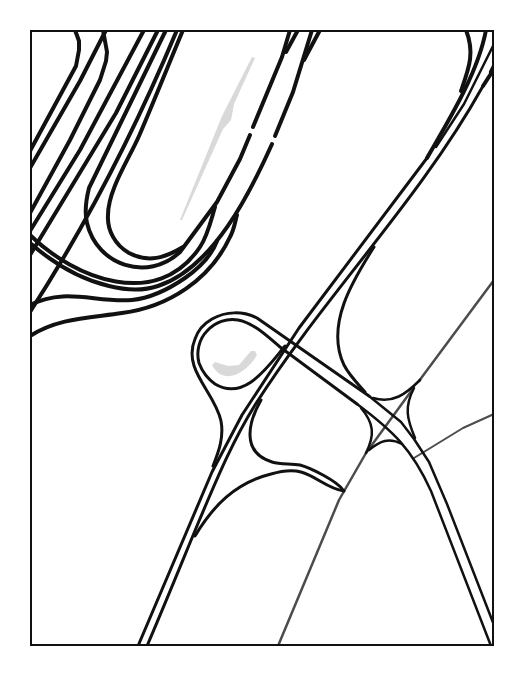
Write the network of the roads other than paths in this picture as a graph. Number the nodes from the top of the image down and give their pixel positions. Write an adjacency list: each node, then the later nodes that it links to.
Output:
1 (75, 30): 25 (highway)
2 (104, 30): 27 (highway); 30 (highway)
3 (144, 30): 32 (highway)
4 (158, 30): 37 (highway)
5 (166, 30): 36 (highway)
6 (177, 30): 40 (highway)
7 (183, 30): 36 (highway)
8 (290, 30): 15 (highway)
9 (298, 30): 15 (highway)
10 (312, 30): 17 (highway)
11 (320, 30): 17 (highway)
12 (466, 30): 20 (highway)
13 (486, 30): 20 (highway)
14 (494, 44): 26 (main road)
15 (282, 57): 21 (highway)
16 (494, 64): 19 (main road)
17 (301, 66): 23 (highway)
18 (494, 69): 19 (highway)
19 (483, 86): 31 (main road)
20 (456, 104): 26 (highway)
21 (253, 127)
22 (250, 135): 28 (highway)
23 (275, 136)
24 (272, 144): 29 (highway)
25 (30, 151)
26 (427, 158): 42 (main road)
27 (30, 168)
28 (217, 202): 33 (highway); 36 (highway)
29 (238, 211): 34 (highway); 41 (highway)
30 (30, 213)
31 (390, 224): 43 (main road); 46 (main road)
32 (30, 231)
33 (30, 235)
34 (219, 237): 35 (highway); 39 (highway)
35 (30, 243)
36 (185, 246)
37 (30, 255)
38 (494, 280): 44 (street)
39 (30, 305)
40 (30, 312)
41 (30, 336)
42 (273, 363): 47 (main road); 57 (main road)
43 (280, 369): 56 (main road); 58 (main road)
44 (420, 380): 45 (street); 46 (main road)
45 (414, 388): 49 (street); 51 (main road)
46 (369, 396): 49 (main road); 57 (main road)
47 (357, 404): 50 (main road); 54 (main road)
48 (494, 414): 53 (street)
49 (394, 415): 50 (street); 51 (main road)
50 (386, 426): 52 (main road); 54 (street)
51 (418, 444): 53 (main road)
52 (406, 446): 54 (main road); 55 (main road)
53 (424, 452): 55 (street); 59 (main road)
54 (366, 453): 56 (street)
55 (414, 458): 63 (main road)
56 (344, 491): 58 (main road); 62 (street)
57 (202, 494): 60 (main road)
58 (185, 555): 61 (main road)
59 (494, 625)
60 (138, 646)
61 (147, 646)
62 (278, 646)
63 (491, 646)

